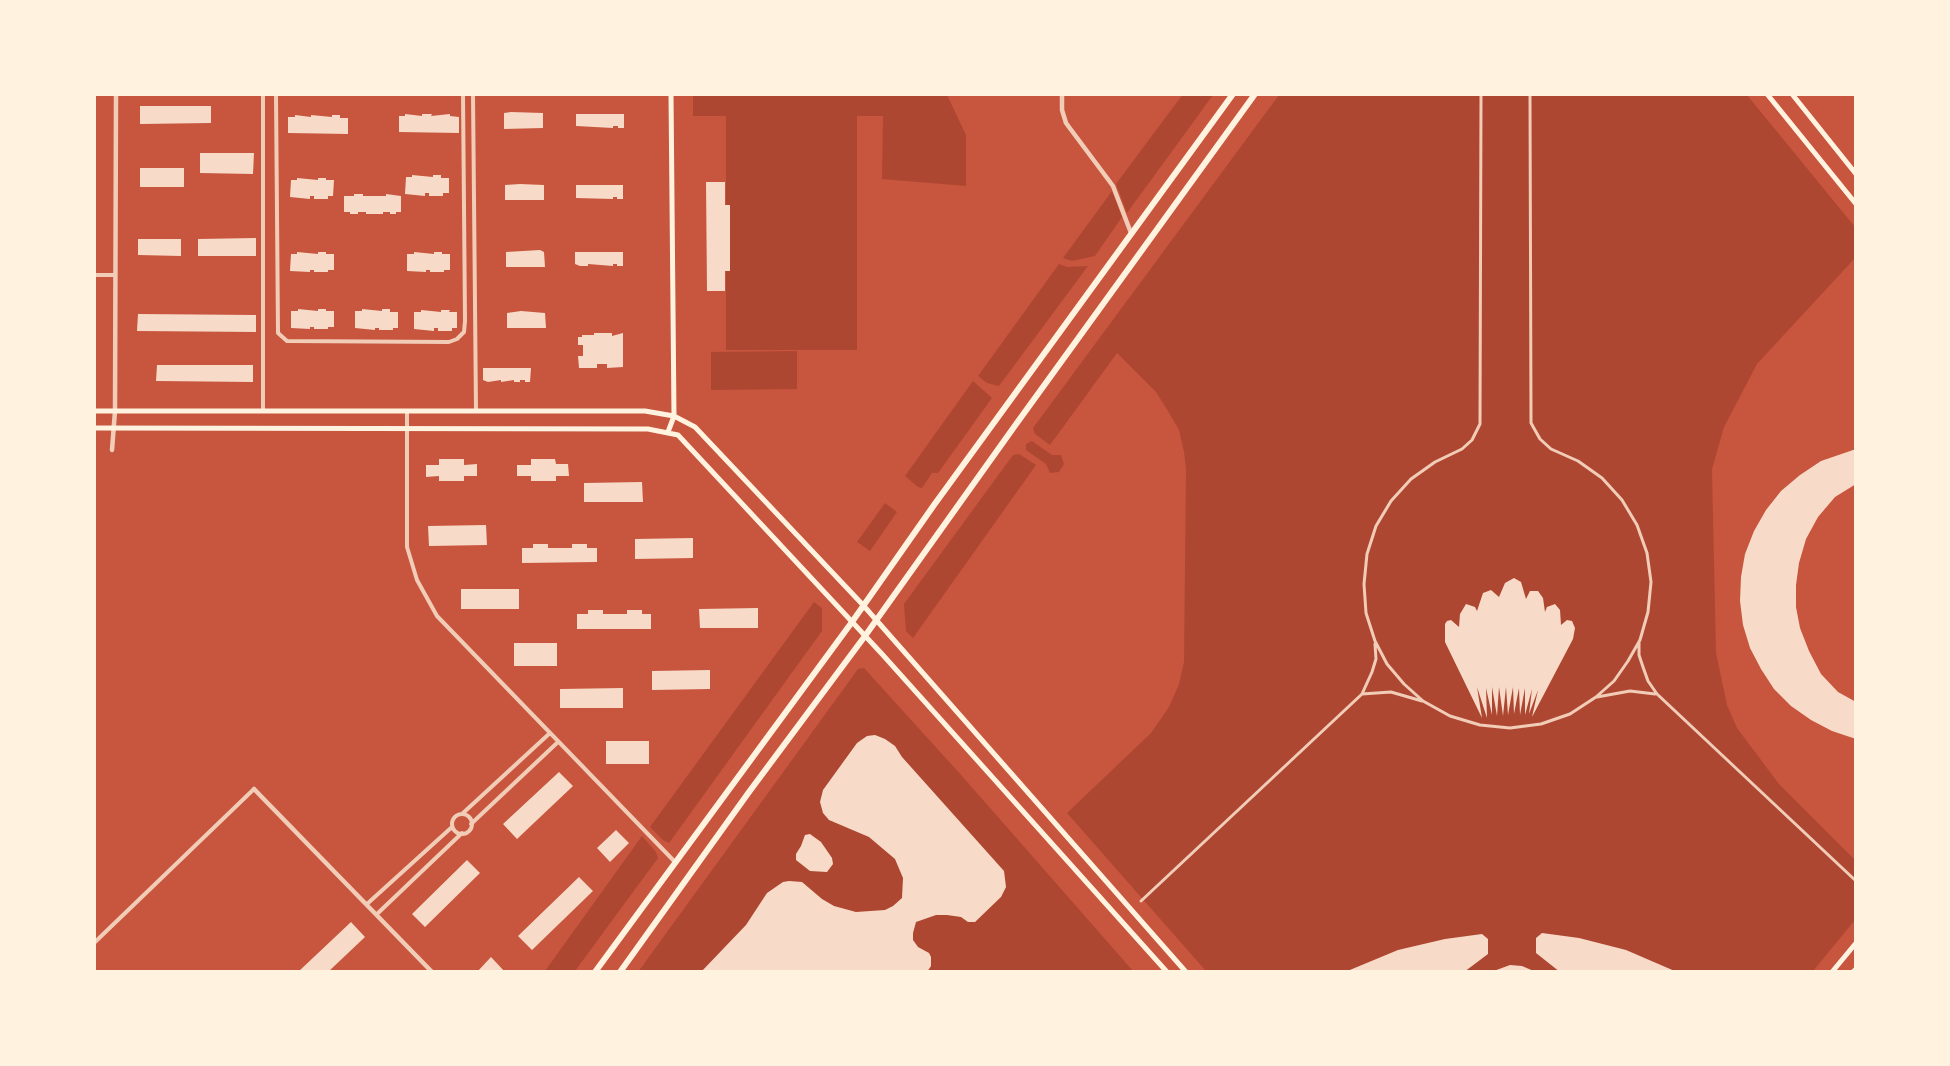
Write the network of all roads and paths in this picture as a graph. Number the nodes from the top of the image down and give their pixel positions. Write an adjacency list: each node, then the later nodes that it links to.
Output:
1 (116, 94): 18 (street)
2 (263, 94): 21 (street)
3 (276, 94): 4 (street)
4 (464, 94)
5 (473, 94): 23 (street)
6 (671, 94): 24 (main road)
7 (1062, 94): 16 (street)
8 (1233, 94): 16 (main road)
9 (1255, 94): 31 (main road)
10 (1481, 94): 35 (street)
11 (1530, 94): 34 (street)
12 (1767, 94): 15 (main road)
13 (1792, 94): 14 (main road)
14 (1856, 174)
15 (1856, 204)
16 (1131, 233): 30 (main road)
17 (94, 275): 18 (street)
18 (115, 275): 20 (street)
19 (94, 411): 20 (main road)
20 (115, 411): 21 (main road); 26 (street)
21 (263, 411): 22 (main road)
22 (407, 411): 23 (main road); 27 (street)
23 (476, 411): 24 (main road)
24 (674, 416): 28 (main road); 30 (main road)
25 (94, 428): 26 (main road)
26 (112, 428): 27 (main road); 29 (street)
27 (406, 429): 28 (main road); 40 (street)
28 (668, 432): 32 (main road)
29 (112, 450)
30 (863, 604): 31 (main road); 32 (main road)
31 (877, 619): 33 (main road); 51 (main road)
32 (852, 622): 33 (main road); 47 (main road)
33 (865, 636): 53 (main road); 58 (main road)
34 (1640, 640): 37 (street); 38 (street)
35 (1375, 641): 36 (street); 39 (street)
36 (1362, 694): 39 (street); 49 (street)
37 (1657, 694): 38 (street); 48 (street)
38 (1596, 697): 39 (street)
39 (1423, 701)
40 (550, 733): 41 (street); 43 (street)
41 (558, 742): 44 (street); 47 (street)
42 (254, 789): 50 (street); 54 (street)
43 (462, 814): 44 (street); 45 (street)
44 (471, 824): 46 (street)
45 (452, 827): 46 (street); 50 (street)
46 (462, 833): 52 (street)
47 (675, 863): 57 (main road)
48 (1856, 881)
49 (1141, 901)
50 (367, 904): 52 (street)
51 (1135, 912): 53 (main road); 60 (main road)
52 (377, 914): 56 (street)
53 (1124, 923): 59 (main road)
54 (94, 943)
55 (1856, 943): 61 (main road)
56 (432, 972)
57 (595, 972)
58 (620, 972)
59 (1167, 972)
60 (1186, 972)
61 (1832, 972)

